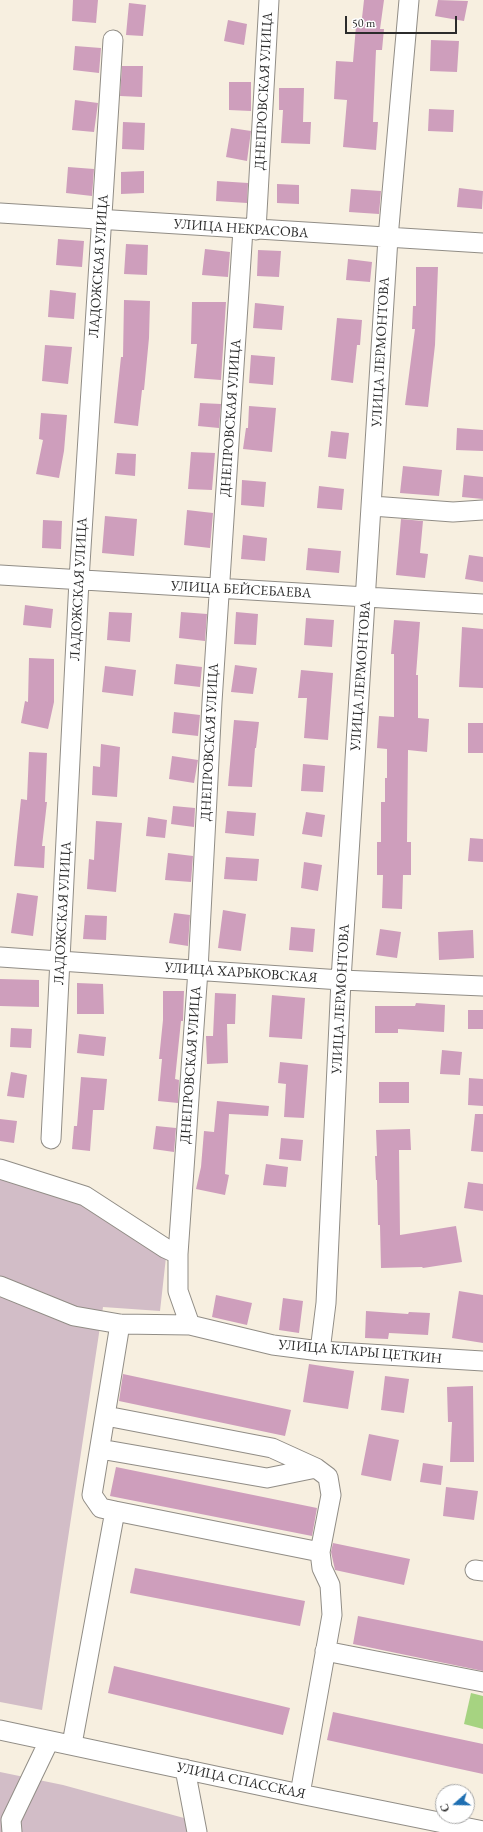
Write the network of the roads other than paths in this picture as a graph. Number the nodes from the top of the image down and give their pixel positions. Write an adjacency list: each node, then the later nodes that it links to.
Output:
1 (269, 0): 6 (street, ДНЕПРОВСКАЯ УЛИЦА)
2 (409, 0): 7 (street, УЛИЦА ЛЕРМОНТОВА)
3 (113, 40): 5 (street, ЛАДОЖСКАЯ УЛИЦА)
4 (0, 212): 5 (street, УЛИЦА НЕКРАСОВА)
5 (101, 220): 6 (street, УЛИЦА НЕКРАСОВА); 12 (street, ЛАДОЖСКАЯ УЛИЦА)
6 (250, 230): 7 (street, УЛИЦА НЕКРАСОВА); 13 (street, ДНЕПРОВСКАЯ УЛИЦА)
7 (388, 238): 8 (street, УЛИЦА НЕКРАСОВА); 9 (street, УЛИЦА ЛЕРМОНТОВА)
8 (483, 243)
9 (372, 506): 10 (street); 14 (street, УЛИЦА ЛЕРМОНТОВА)
10 (483, 510)
11 (0, 575): 12 (street, УЛИЦА БЕЙСЕБАЕВА)
12 (79, 580): 13 (street, УЛИЦА БЕЙСЕБАЕВА); 17 (street, ЛАДОЖСКАЯ УЛИЦА)
13 (220, 588): 14 (street, УЛИЦА БЕЙСЕБАЕВА); 18 (street, ДНЕПРОВСКАЯ УЛИЦА)
14 (366, 597): 15 (street, УЛИЦА БЕЙСЕБАЕВА); 19 (street, УЛИЦА ЛЕРМОНТОВА)
15 (483, 604)
16 (0, 957): 17 (street, УЛИЦА ХАРЬКОВСКАЯ)
17 (61, 960): 18 (street, УЛИЦА ХАРЬКОВСКАЯ); 21 (street, ЛАДОЖСКАЯ УЛИЦА)
18 (198, 970): 19 (street, УЛИЦА ХАРЬКОВСКАЯ); 23 (street, ДНЕПРОВСКАЯ УЛИЦА)
19 (342, 980): 20 (street, УЛИЦА ХАРЬКОВСКАЯ); 27 (street, УЛИЦА ЛЕРМОНТОВА)
20 (483, 986)
21 (51, 1139)
22 (0, 1169): 23 (street)
23 (178, 1254): 26 (street, ДНЕПРОВСКАЯ УЛИЦА)
24 (0, 1286): 25 (street, УЛИЦА КЛАРЫ ЦЕТКИН)
25 (120, 1324): 26 (street, УЛИЦА КЛАРЫ ЦЕТКИН); 29 (street)
26 (190, 1325): 27 (street, УЛИЦА КЛАРЫ ЦЕТКИН)
27 (320, 1352): 28 (street, УЛИЦА КЛАРЫ ЦЕТКИН)
28 (483, 1361)
29 (106, 1416): 30 (street); 31 (street)
30 (100, 1449): 31 (street); 32 (street)
31 (316, 1468): 33 (street)
32 (115, 1511): 33 (street); 38 (street)
33 (320, 1552): 34 (street)
34 (325, 1651): 35 (street); 40 (street)
35 (483, 1682)
36 (0, 1730): 37 (street, УЛИЦА СПАССКАЯ)
37 (49, 1741): 38 (street, УЛИЦА СПАССКАЯ); 43 (street)
38 (72, 1744): 39 (street, УЛИЦА СПАССКАЯ)
39 (186, 1769): 40 (street, УЛИЦА СПАССКАЯ); 44 (street)
40 (300, 1794): 41 (street, УЛИЦА СПАССКАЯ)
41 (426, 1826): 42 (street, УЛИЦА СПАССКАЯ)
42 (483, 1831)
43 (12, 1832)
44 (197, 1832)

